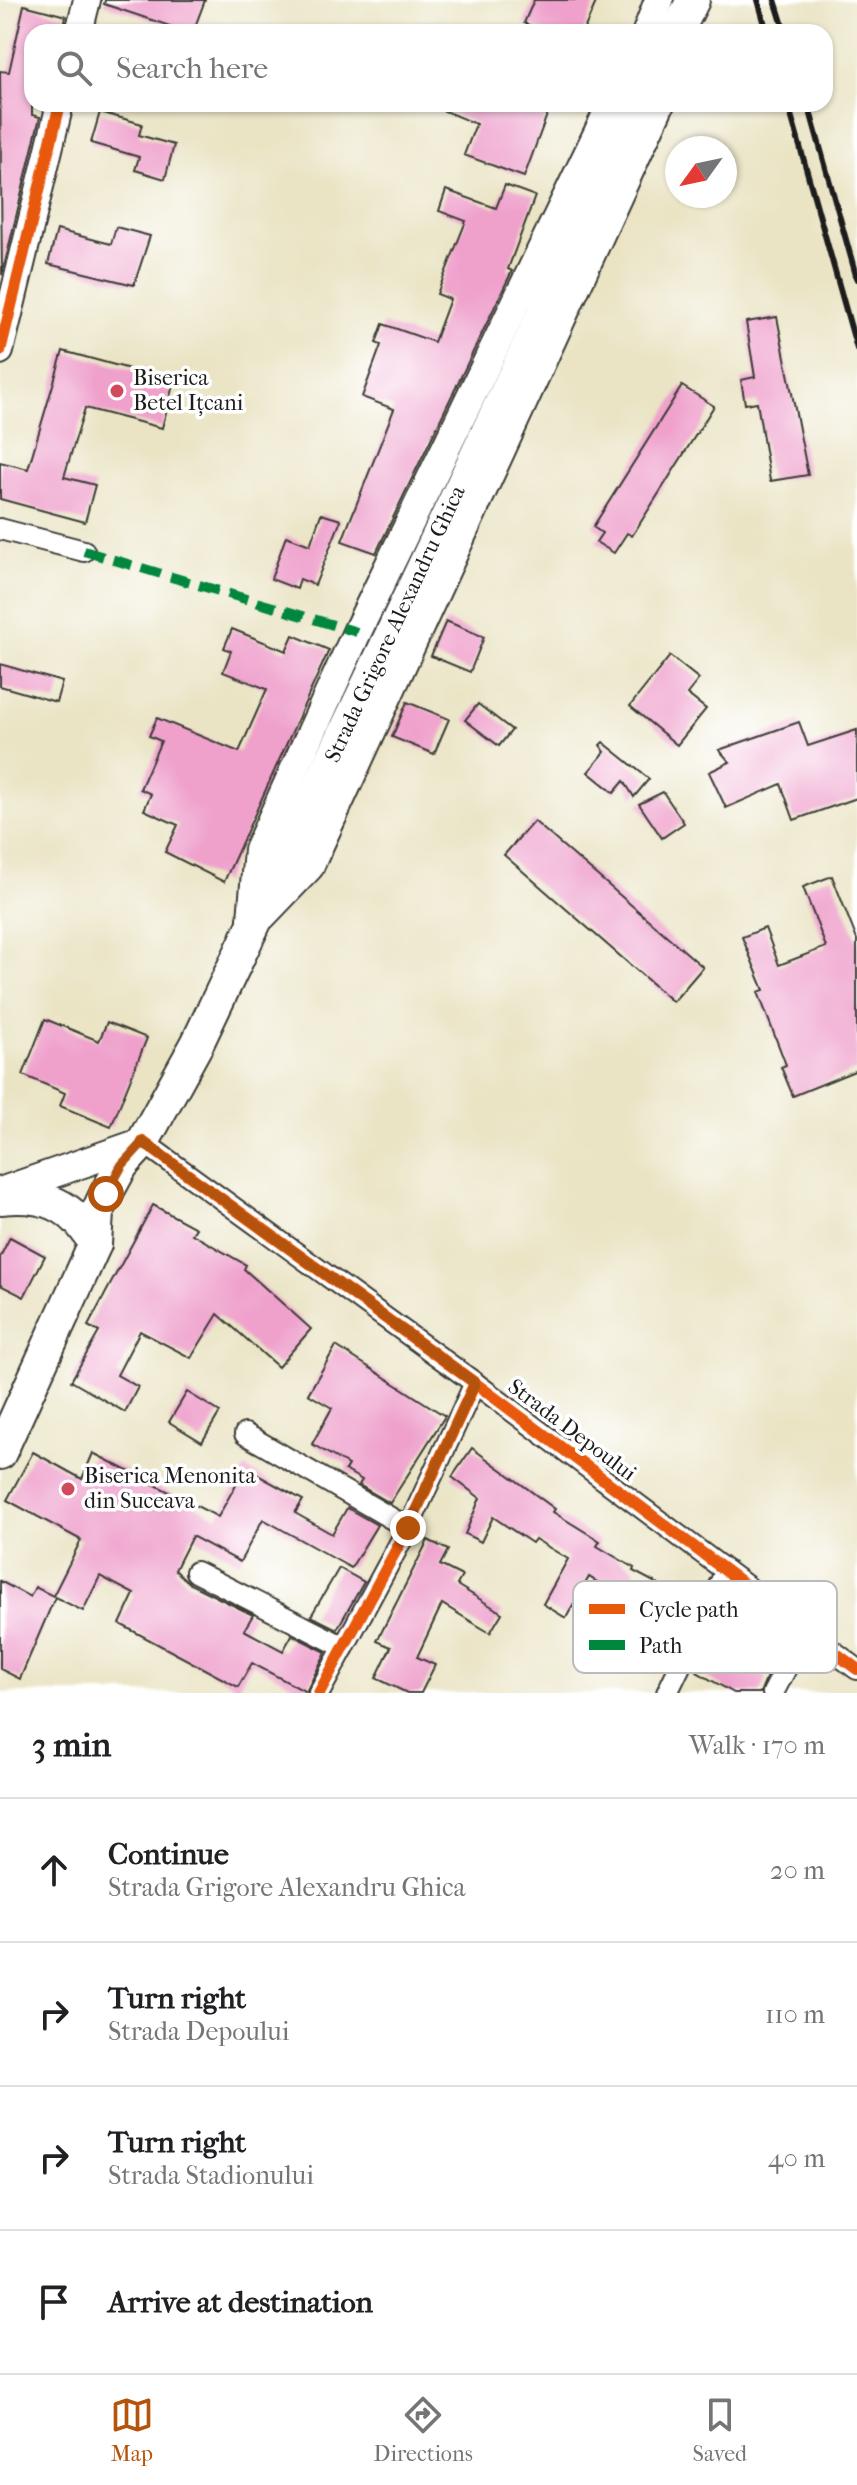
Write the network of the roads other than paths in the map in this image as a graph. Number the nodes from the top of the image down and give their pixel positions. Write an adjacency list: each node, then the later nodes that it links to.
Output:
1 (87, 0): 5 (street)
2 (659, 0): 6 (main road)
3 (693, 0): 7 (main road)
4 (701, 0): 8 (main road)
5 (81, 24)
6 (650, 24)
7 (681, 24)
8 (694, 24)
9 (58, 112): 13 (street)
10 (608, 112): 16 (main road)
11 (639, 112): 16 (main road, Strada Grigore Alexandru Ghica)
12 (656, 112): 16 (main road)
13 (0, 351)
14 (0, 529): 15 (street)
15 (84, 551)
16 (252, 927): 17 (main road, Strada Grigore Alexandru Ghica)
17 (143, 1142): 18 (main road); 19 (main road, Strada Grigore Alexandru Ghica); 20 (street, Strada Depoului)
18 (0, 1195): 19 (main road)
19 (95, 1244): 22 (main road, Strada Grigore Alexandru Ghica)
20 (475, 1383): 23 (street); 24 (street, Strada Depoului)
21 (245, 1434): 23 (street)
22 (0, 1453)
23 (408, 1528): 28 (street)
24 (726, 1571): 26 (street); 27 (street, Strada Depoului)
25 (196, 1572): 28 (street)
26 (721, 1581)
27 (740, 1581)
28 (344, 1647): 33 (street)
29 (837, 1654): 30 (street, Strada Depoului)
30 (857, 1669)
31 (677, 1673): 34 (street)
32 (783, 1673): 35 (street)
33 (319, 1693)
34 (667, 1693)
35 (773, 1693)

